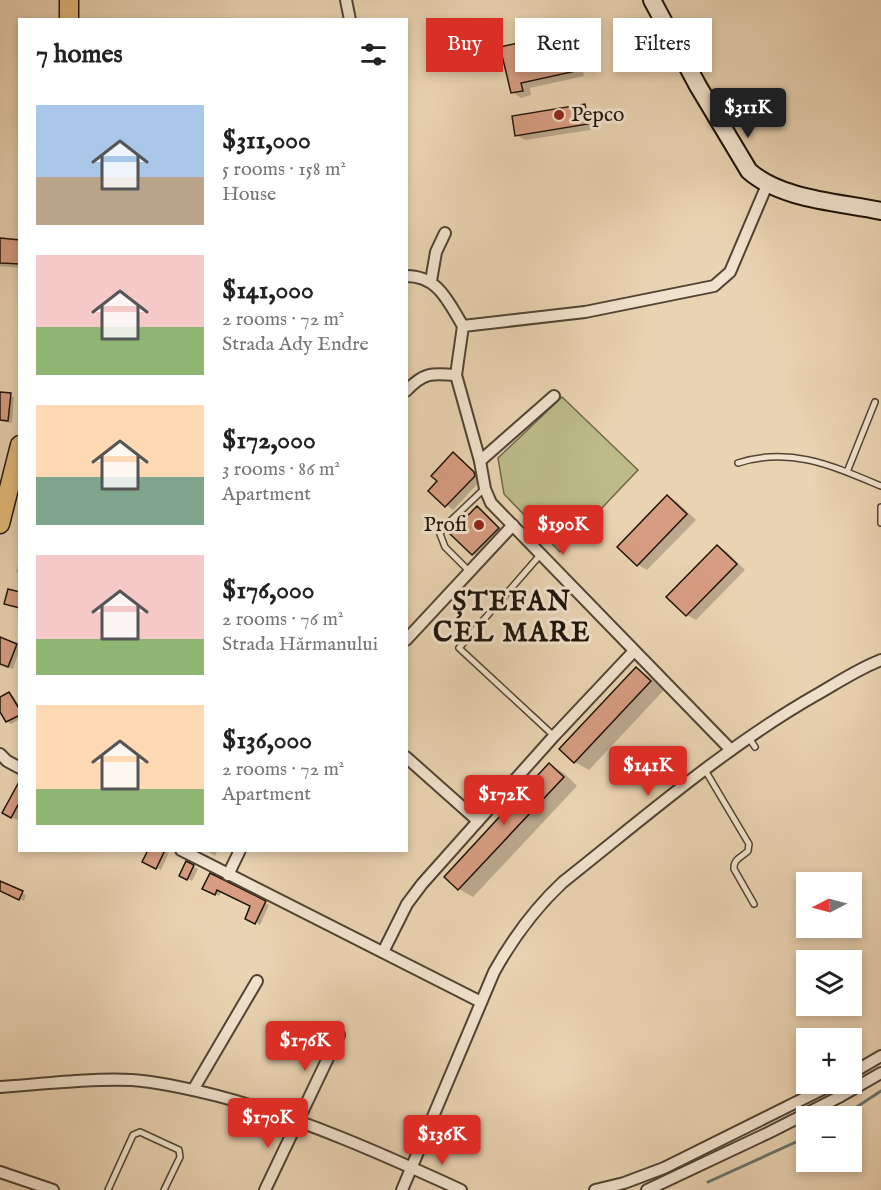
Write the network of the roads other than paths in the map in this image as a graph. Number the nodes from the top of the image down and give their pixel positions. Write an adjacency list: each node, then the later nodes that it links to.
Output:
1 (69, 0): 4 (main road)
2 (346, 0): 5 (street)
3 (652, 0): 6 (main road)
4 (69, 18)
5 (350, 18)
6 (767, 185): 7 (main road); 11 (street)
7 (881, 211)
8 (446, 233): 10 (street)
9 (408, 276): 10 (street)
10 (431, 281): 11 (street)
11 (463, 326): 12 (street)
12 (456, 375): 13 (street); 17 (street)
13 (408, 389)
14 (554, 396): 17 (street)
15 (876, 402): 19 (lane)
16 (18, 453): 24 (main road)
17 (480, 461): 21 (street)
18 (738, 463): 19 (lane)
19 (846, 472): 20 (lane)
20 (881, 486)
21 (485, 489): 25 (street); 27 (lane)
22 (881, 507): 23 (lane)
23 (881, 523)
24 (0, 524)
25 (513, 525): 26 (street); 27 (street)
26 (541, 554): 29 (street); 31 (lane)
27 (470, 572): 28 (street)
28 (408, 638)
29 (634, 651): 31 (street); 32 (street)
30 (881, 660): 32 (street)
31 (554, 736): 37 (street)
32 (731, 750): 36 (street)
33 (2, 758): 35 (street)
34 (408, 759): 37 (street)
35 (18, 767)
36 (705, 770): 41 (lane); 44 (street)
37 (478, 821): 42 (street)
38 (185, 852): 40 (street)
39 (239, 852): 40 (street)
40 (228, 875): 42 (street)
41 (754, 904)
42 (383, 952): 44 (street)
43 (257, 981): 50 (street)
44 (481, 1002): 53 (street)
45 (339, 1035): 52 (street)
46 (881, 1056): 47 (street)
47 (862, 1067)
48 (881, 1073): 63 (street)
49 (0, 1087): 50 (street)
50 (193, 1090): 52 (street)
51 (813, 1094): 55 (street)
52 (297, 1121): 53 (street); 59 (street)
53 (412, 1168): 60 (street); 61 (street)
54 (0, 1172): 56 (street)
55 (628, 1186): 62 (street)
56 (53, 1190)
57 (108, 1190): 58 (lane)
58 (164, 1190)
59 (265, 1190)
60 (402, 1190)
61 (461, 1190)
62 (595, 1190)
63 (647, 1190)

